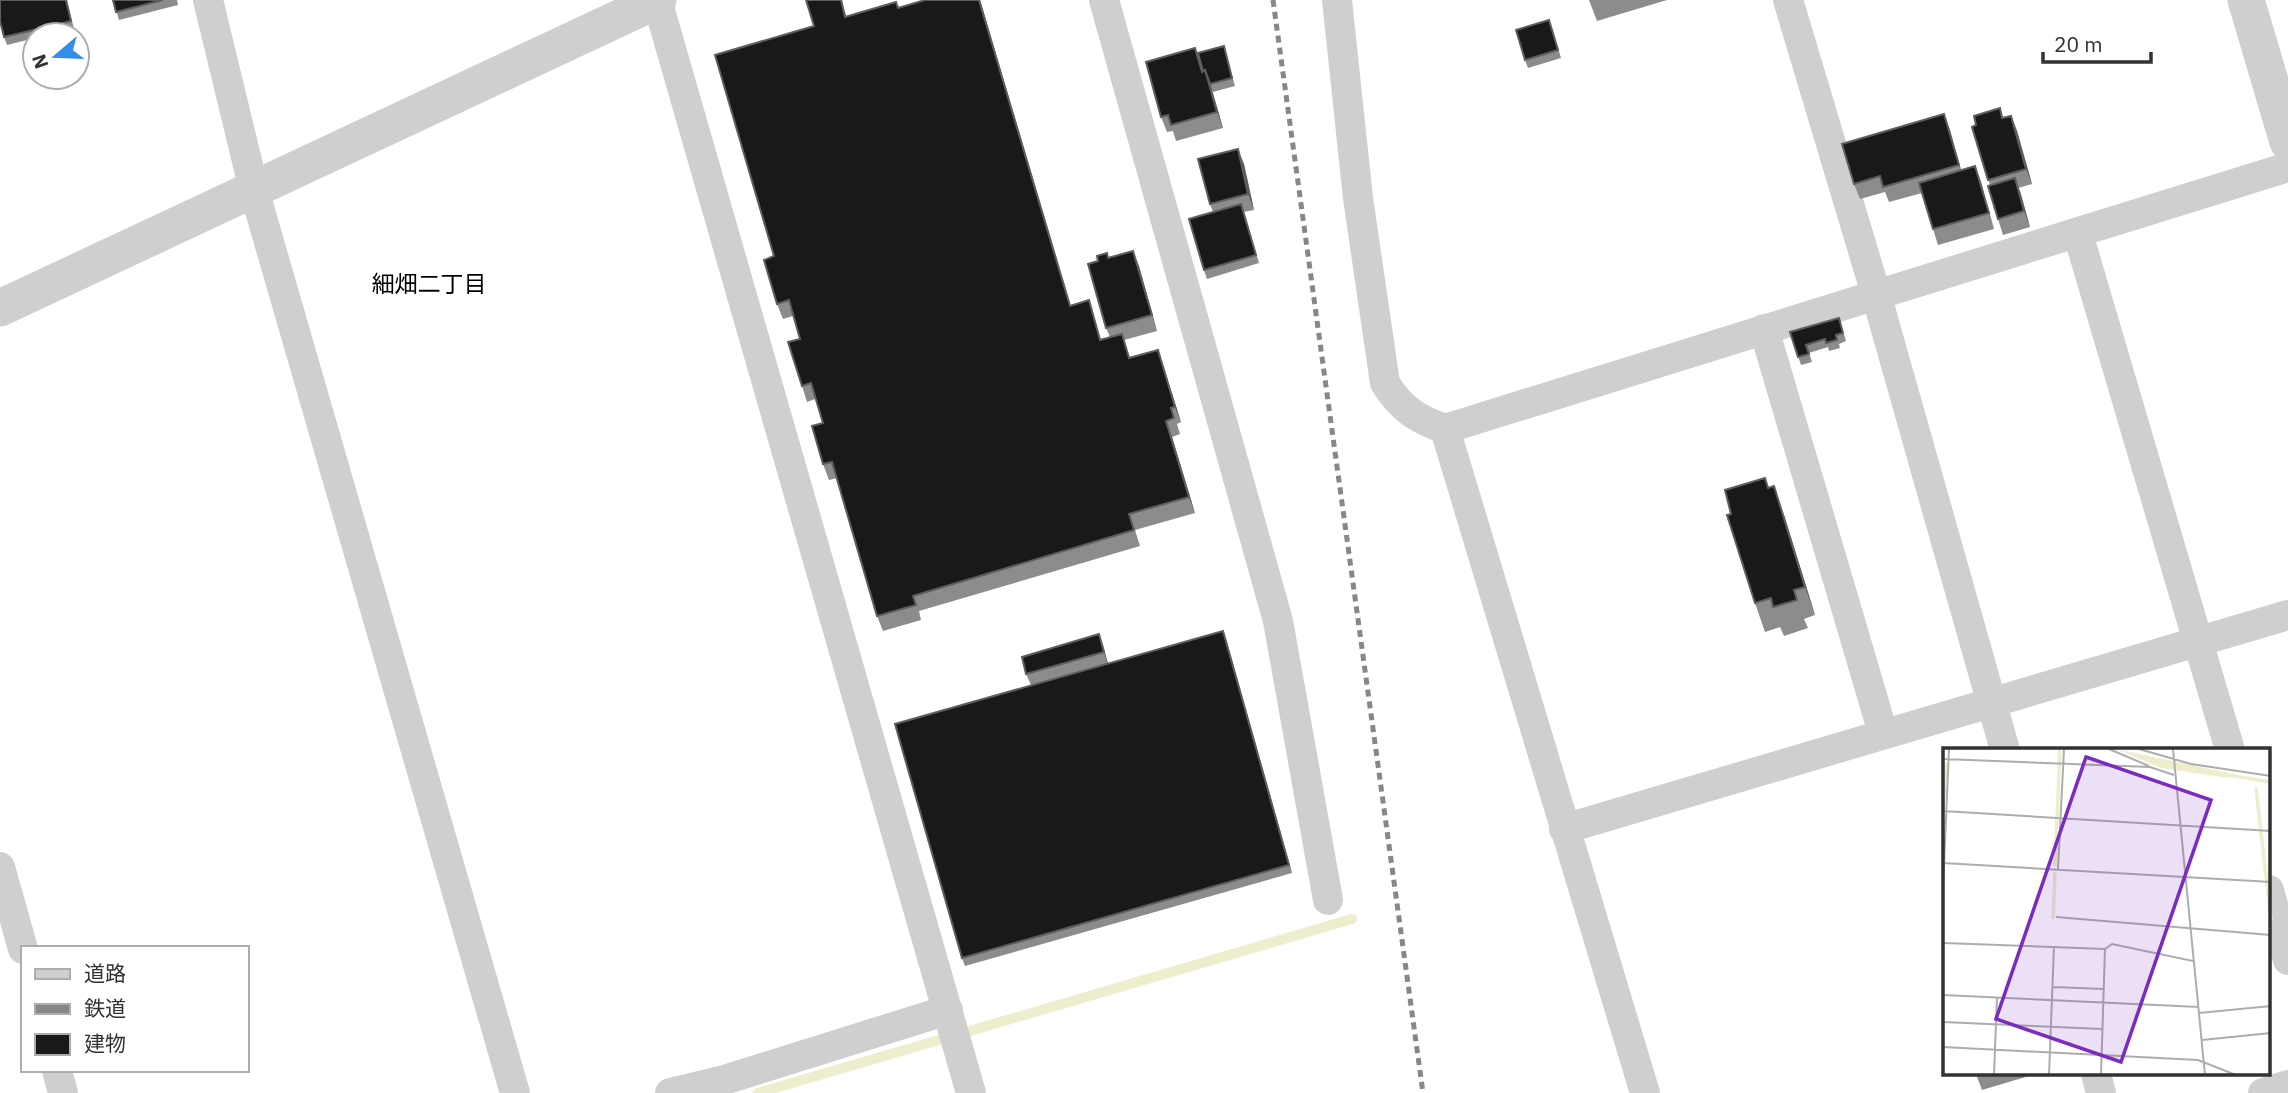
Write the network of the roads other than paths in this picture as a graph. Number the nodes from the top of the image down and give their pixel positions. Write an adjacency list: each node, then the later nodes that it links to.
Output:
1 (208, 0): 9 (street)
2 (657, 0): 9 (street); 27 (street)
3 (1104, 0): 24 (street)
4 (1336, 0): 14 (street)
5 (1788, 0): 11 (street)
6 (2246, 0): 7 (street)
7 (2288, 142)
8 (2288, 167): 10 (street)
9 (254, 190): 12 (street); 32 (street)
10 (2078, 233): 11 (street); 16 (street)
11 (1876, 294): 13 (street); 17 (street)
12 (0, 308)
13 (1764, 329): 14 (street); 18 (street)
14 (1445, 429): 21 (street)
15 (2288, 615): 16 (street)
16 (2200, 640): 17 (street); 20 (street)
17 (1991, 701): 18 (street); 19 (street)
18 (1883, 733): 21 (street)
19 (2004, 748)
20 (2229, 748)
21 (1564, 829): 35 (street)
22 (0, 867): 25 (street)
23 (2270, 894): 26 (street)
24 (1328, 900)
25 (22, 946)
26 (2288, 960)
27 (948, 1010): 33 (street); 34 (street)
28 (58, 1072): 31 (street)
29 (2097, 1076): 36 (street)
30 (2288, 1085): 37 (street)
31 (63, 1093)
32 (515, 1093)
33 (670, 1093)
34 (971, 1093)
35 (1645, 1093)
36 (2101, 1093)
37 (2263, 1093)

